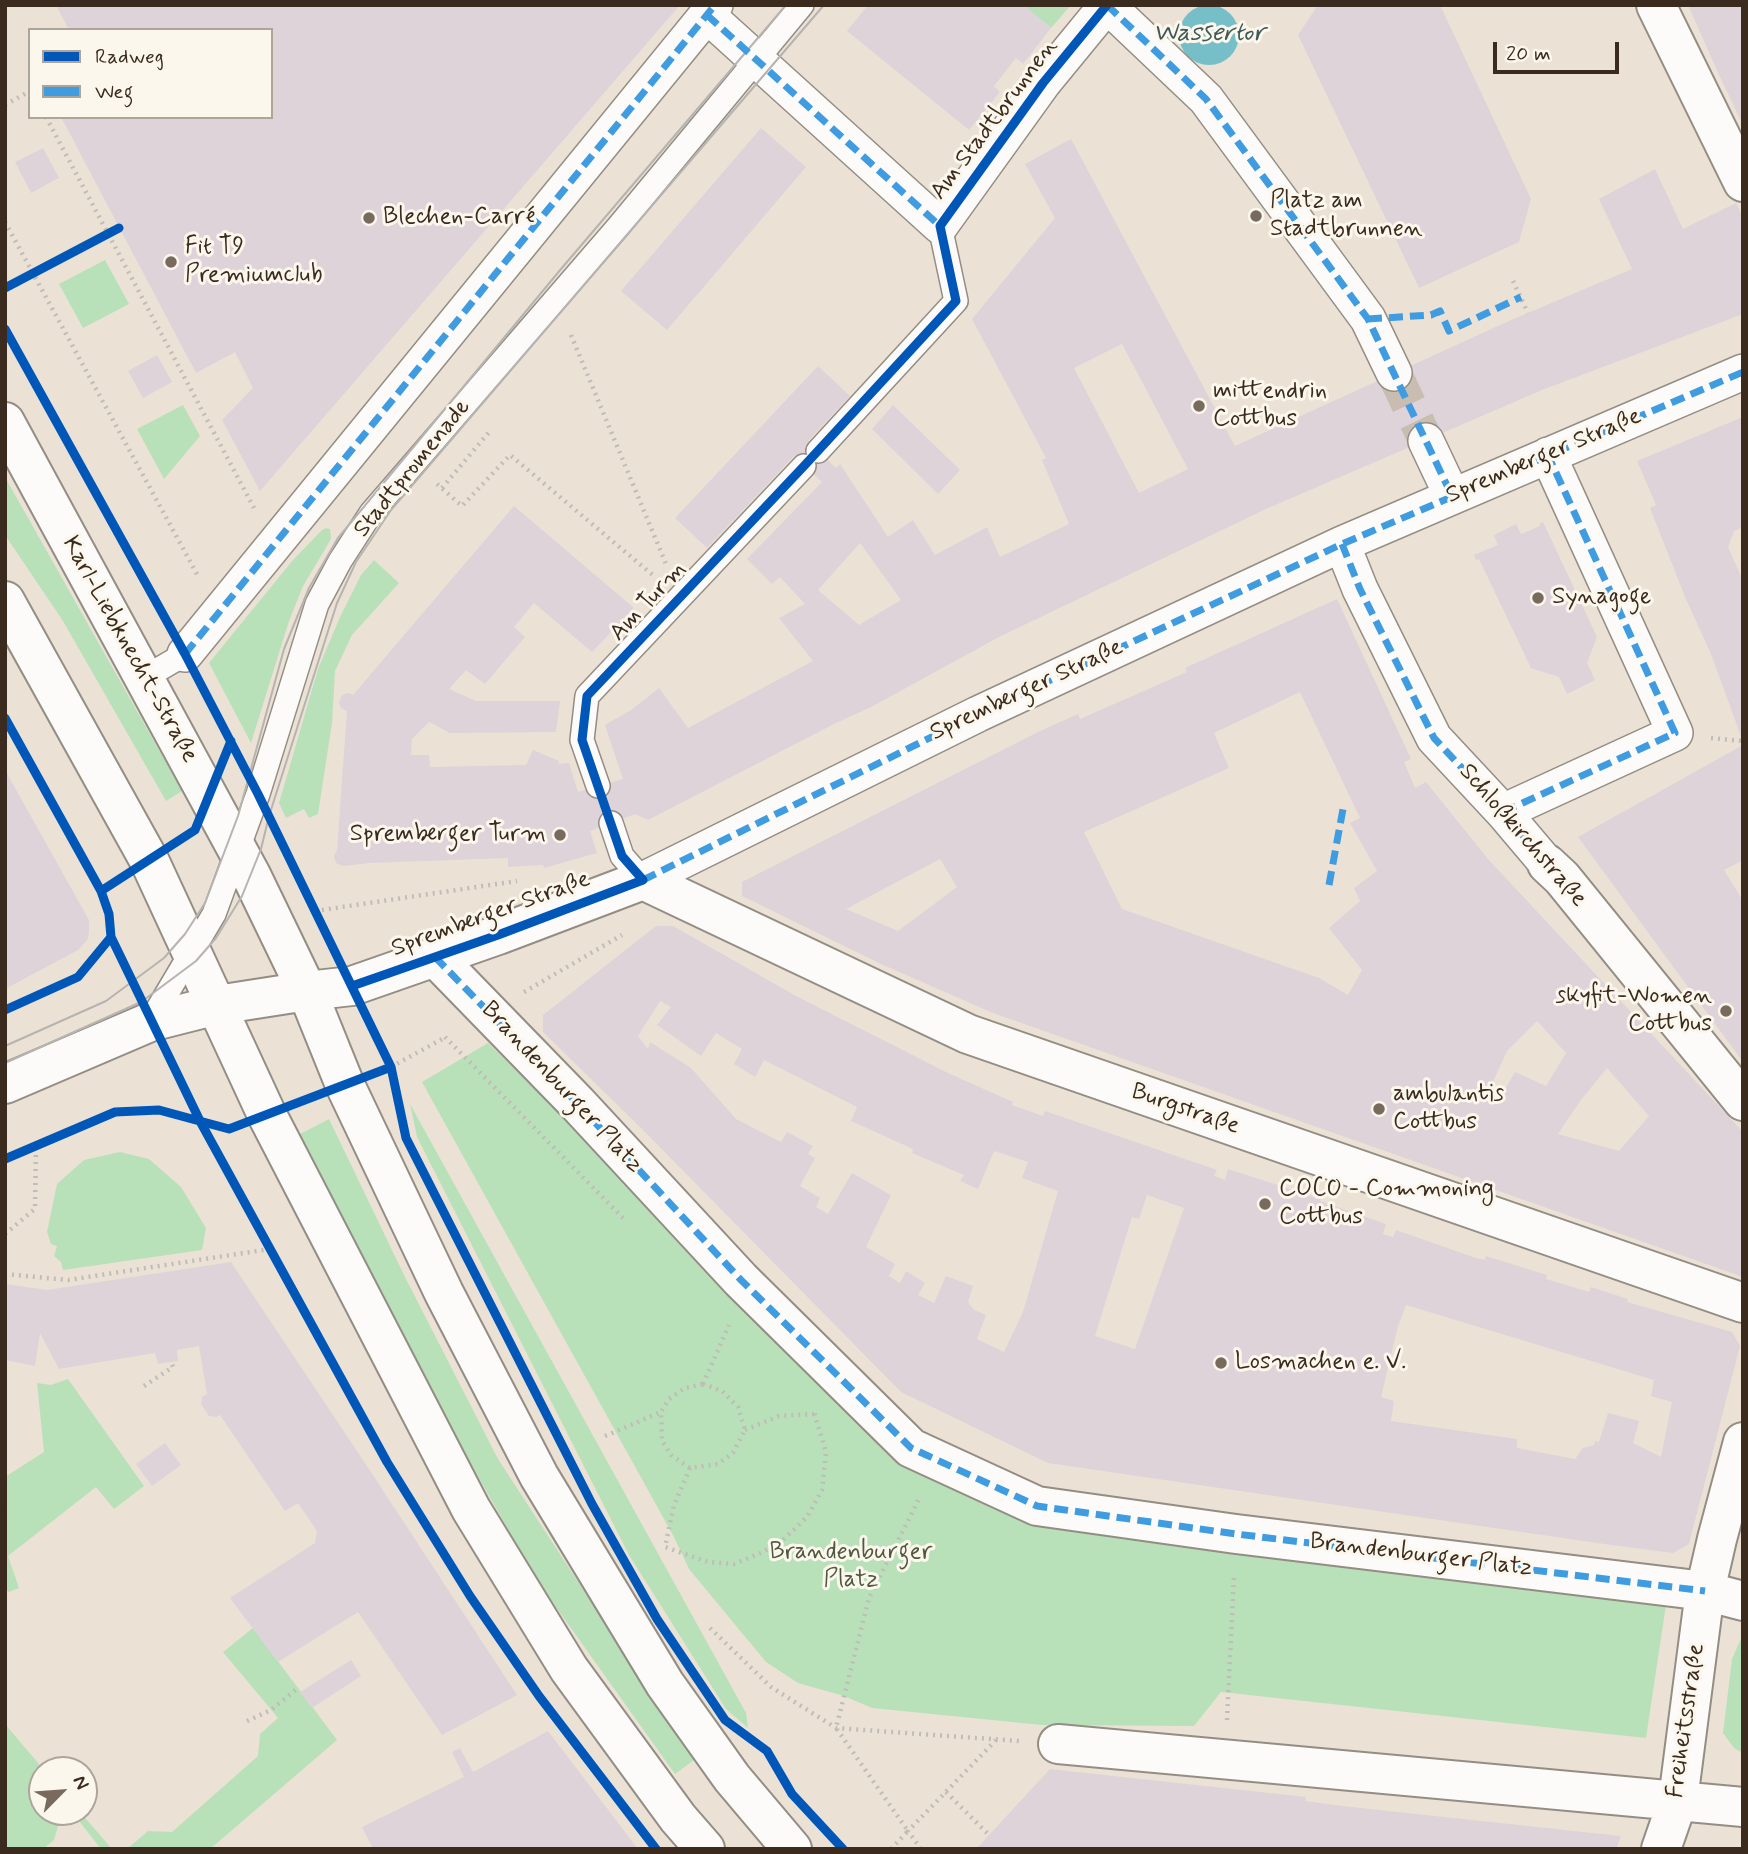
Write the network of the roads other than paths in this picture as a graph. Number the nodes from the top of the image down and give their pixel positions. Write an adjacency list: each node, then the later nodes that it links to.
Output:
1 (802, 5): 5 (lane, Stadtpromenade)
2 (1107, 5): 7 (street, Am Stadtbrunnen); 9 (street, Am Stadtbrunnen)
3 (1656, 5): 6 (street)
4 (711, 10): 5 (street); 16 (street)
5 (755, 59): 7 (street); 21 (lane, Stadtpromenade)
6 (1743, 182)
7 (940, 226): 18 (lane, Am Turm)
8 (1743, 372): 12 (street, Spremberger Straße)
9 (1394, 373)
10 (5, 422): 17 (street, Karl-Liebknecht-Straße)
11 (1426, 441): 13 (street)
12 (1548, 455): 13 (street, Spremberger Straße); 19 (street)
13 (1452, 496): 14 (street, Spremberger Straße)
14 (1342, 544): 19 (street, Schloßkirchstraße); 23 (street, Spremberger Straße)
15 (5, 601): 24 (street)
16 (186, 654): 17 (lane)
17 (144, 678): 21 (street, Karl-Liebknecht-Straße)
18 (598, 786)
19 (1503, 812): 22 (street, Schloßkirchstraße)
20 (611, 823): 23 (lane)
21 (238, 851): 24 (lane, Stadtpromenade); 26 (street, Karl-Liebknecht-Straße)
22 (1547, 864): 30 (street, Schloßkirchstraße)
23 (643, 880): 25 (street, Spremberger Straße); 31 (street, Burgstraße)
24 (191, 950): 27 (street); 28 (lane, Stadtpromenade)
25 (435, 957): 26 (street, Spremberger Straße); 33 (street, Brandenburger Platz)
26 (307, 991): 27 (street, Spremberger Straße); 39 (street)
27 (217, 1006): 28 (street, Spremberger Straße); 38 (street)
28 (150, 1022): 29 (street, Spremberger Straße)
29 (5, 1084)
30 (1743, 1101)
31 (1743, 1303)
32 (1743, 1441): 33 (street, Freiheitsstraße)
33 (1705, 1591): 34 (street, Brandenburger Platz); 36 (street, Freiheitsstraße)
34 (1743, 1601)
35 (1058, 1744): 36 (street)
36 (1678, 1800): 37 (street); 40 (street, Freiheitsstraße)
37 (1743, 1807)
38 (705, 1849)
39 (792, 1849)
40 (1661, 1849)

